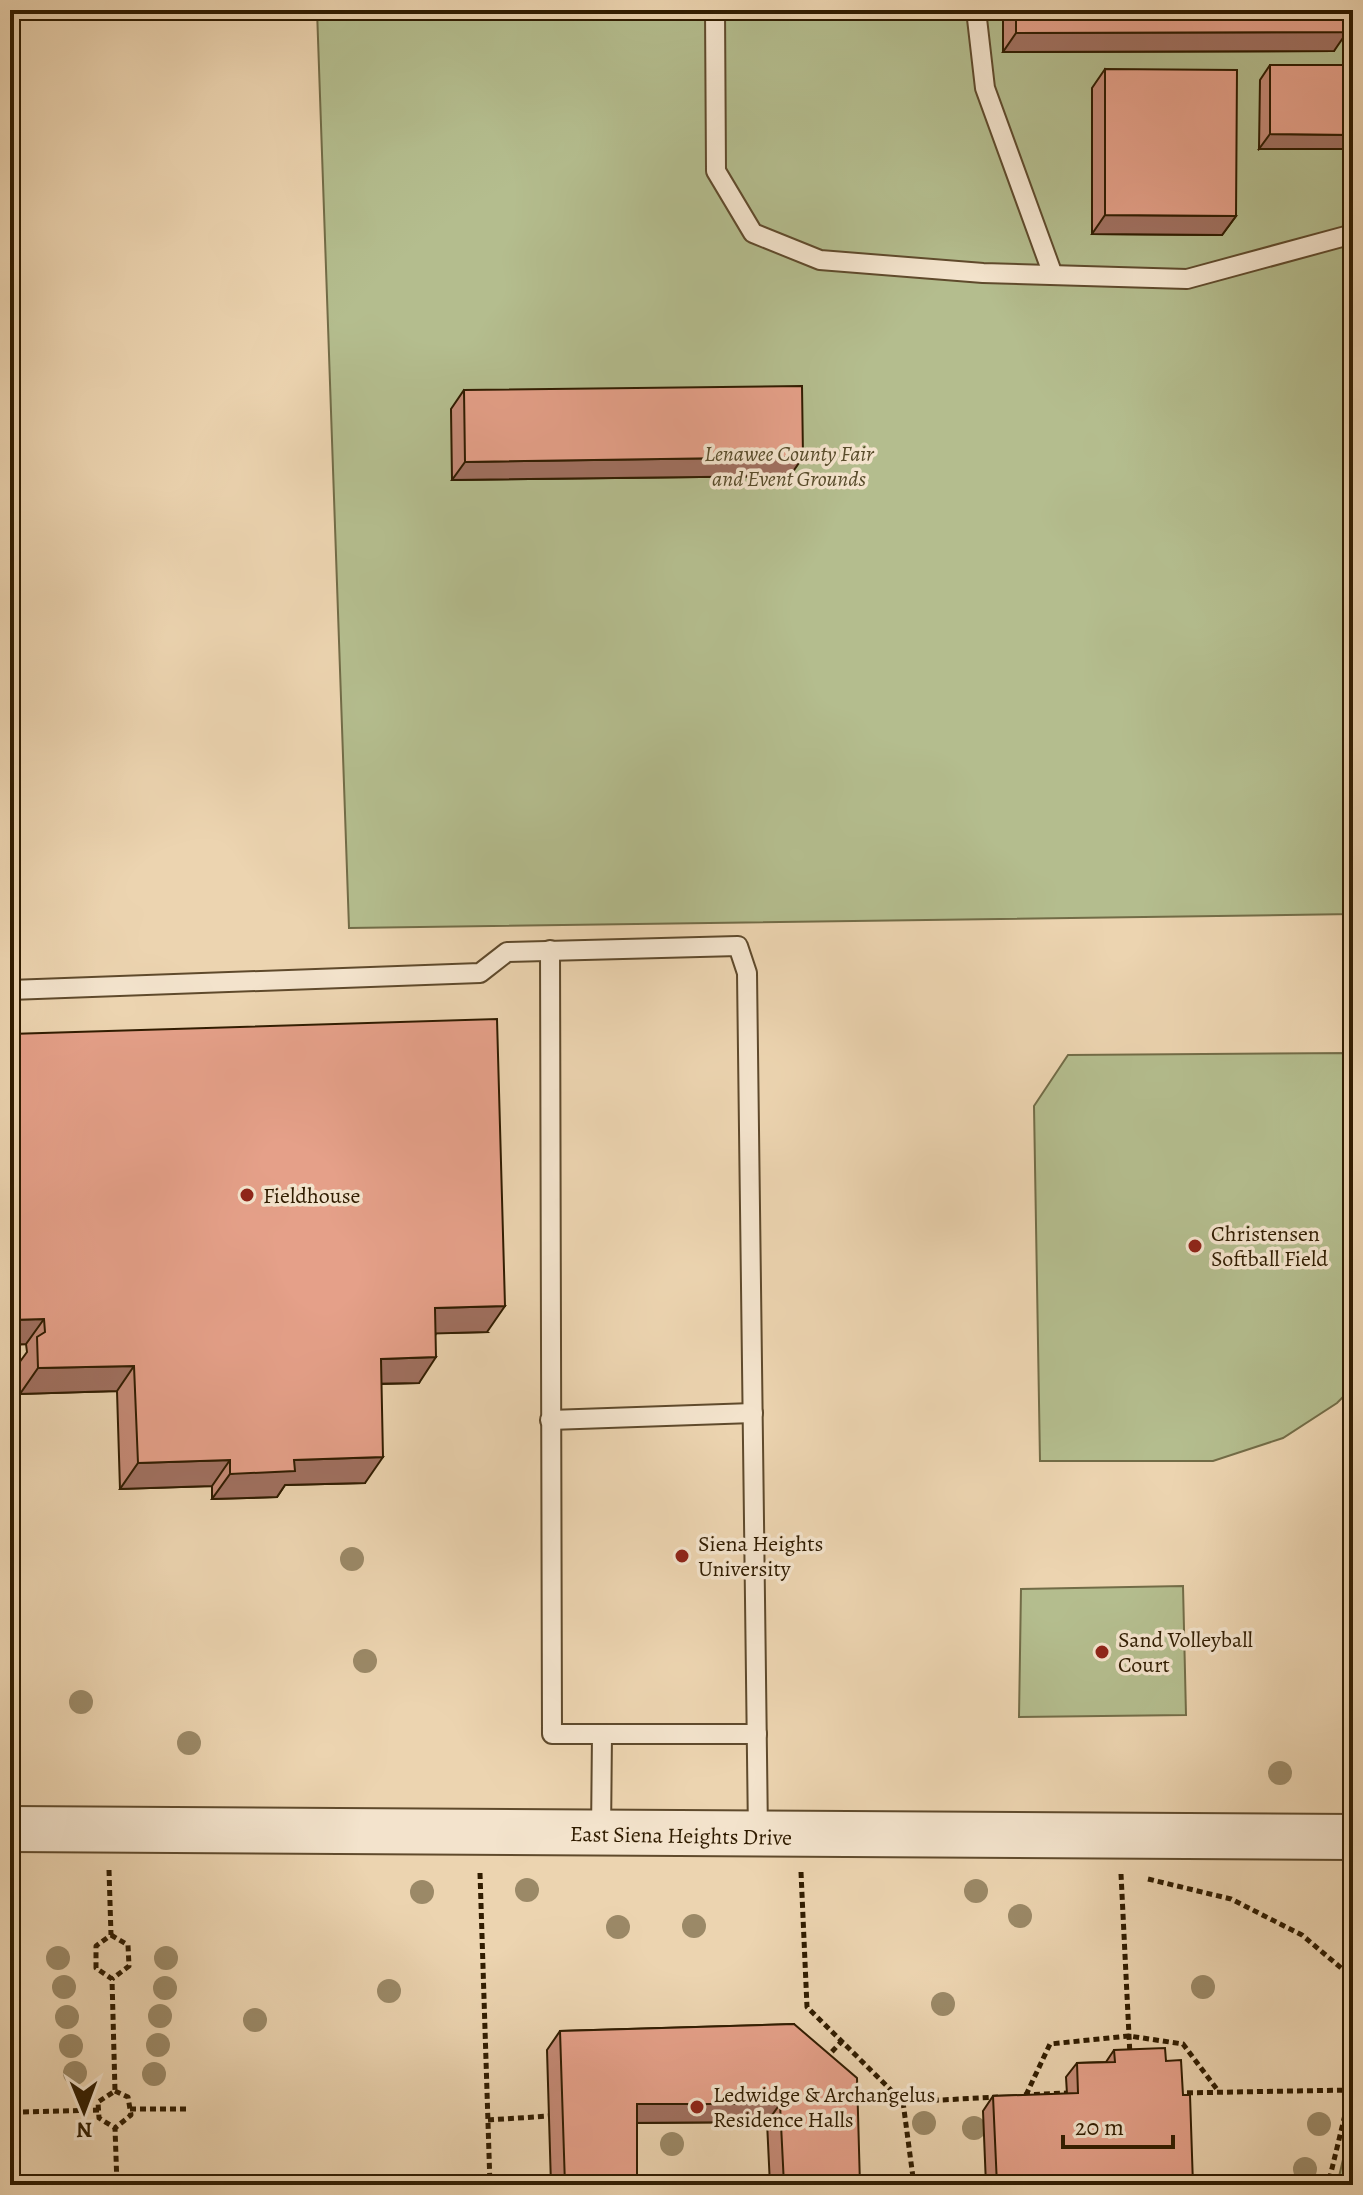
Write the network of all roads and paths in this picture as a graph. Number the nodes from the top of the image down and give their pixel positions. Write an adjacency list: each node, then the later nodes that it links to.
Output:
1 (715, 10): 4 (lane)
2 (976, 10): 4 (lane)
3 (1353, 234): 4 (lane)
4 (1053, 275)
5 (550, 950): 6 (lane); 7 (lane); 8 (lane)
6 (10, 990)
7 (753, 1413): 8 (lane); 10 (lane)
8 (550, 1420): 9 (lane)
9 (602, 1734): 10 (lane); 12 (lane)
10 (757, 1734): 13 (lane)
11 (10, 1829): 12 (street, East Siena Heights Drive)
12 (601, 1834): 13 (street, East Siena Heights Drive)
13 (758, 1836): 14 (street, East Siena Heights Drive)
14 (1353, 1837)
15 (109, 1870): 18 (path)
16 (801, 1872): 22 (path)
17 (480, 1873): 36 (path)
18 (111, 1935): 20 (path); 20 (path)
19 (1353, 1978): 21 (path)
20 (112, 1979): 25 (path)
21 (1129, 2036): 24 (path); 26 (path); 29 (path)
22 (842, 2041): 23 (path); 30 (path)
23 (823, 2061)
24 (1130, 2063)
25 (115, 2091): 31 (path); 33 (path)
26 (1219, 2092): 28 (path); 41 (path)
27 (1067, 2093): 29 (path)
28 (1172, 2093)
29 (1026, 2095): 30 (path)
30 (903, 2102): 40 (path)
31 (130, 2109): 32 (path); 37 (path)
32 (190, 2109)
33 (99, 2110): 34 (path); 37 (path)
34 (23, 2112)
35 (549, 2116): 36 (path)
36 (488, 2120): 39 (path)
37 (115, 2128): 38 (path)
38 (117, 2185)
39 (490, 2185)
40 (914, 2185)
41 (1328, 2185)

